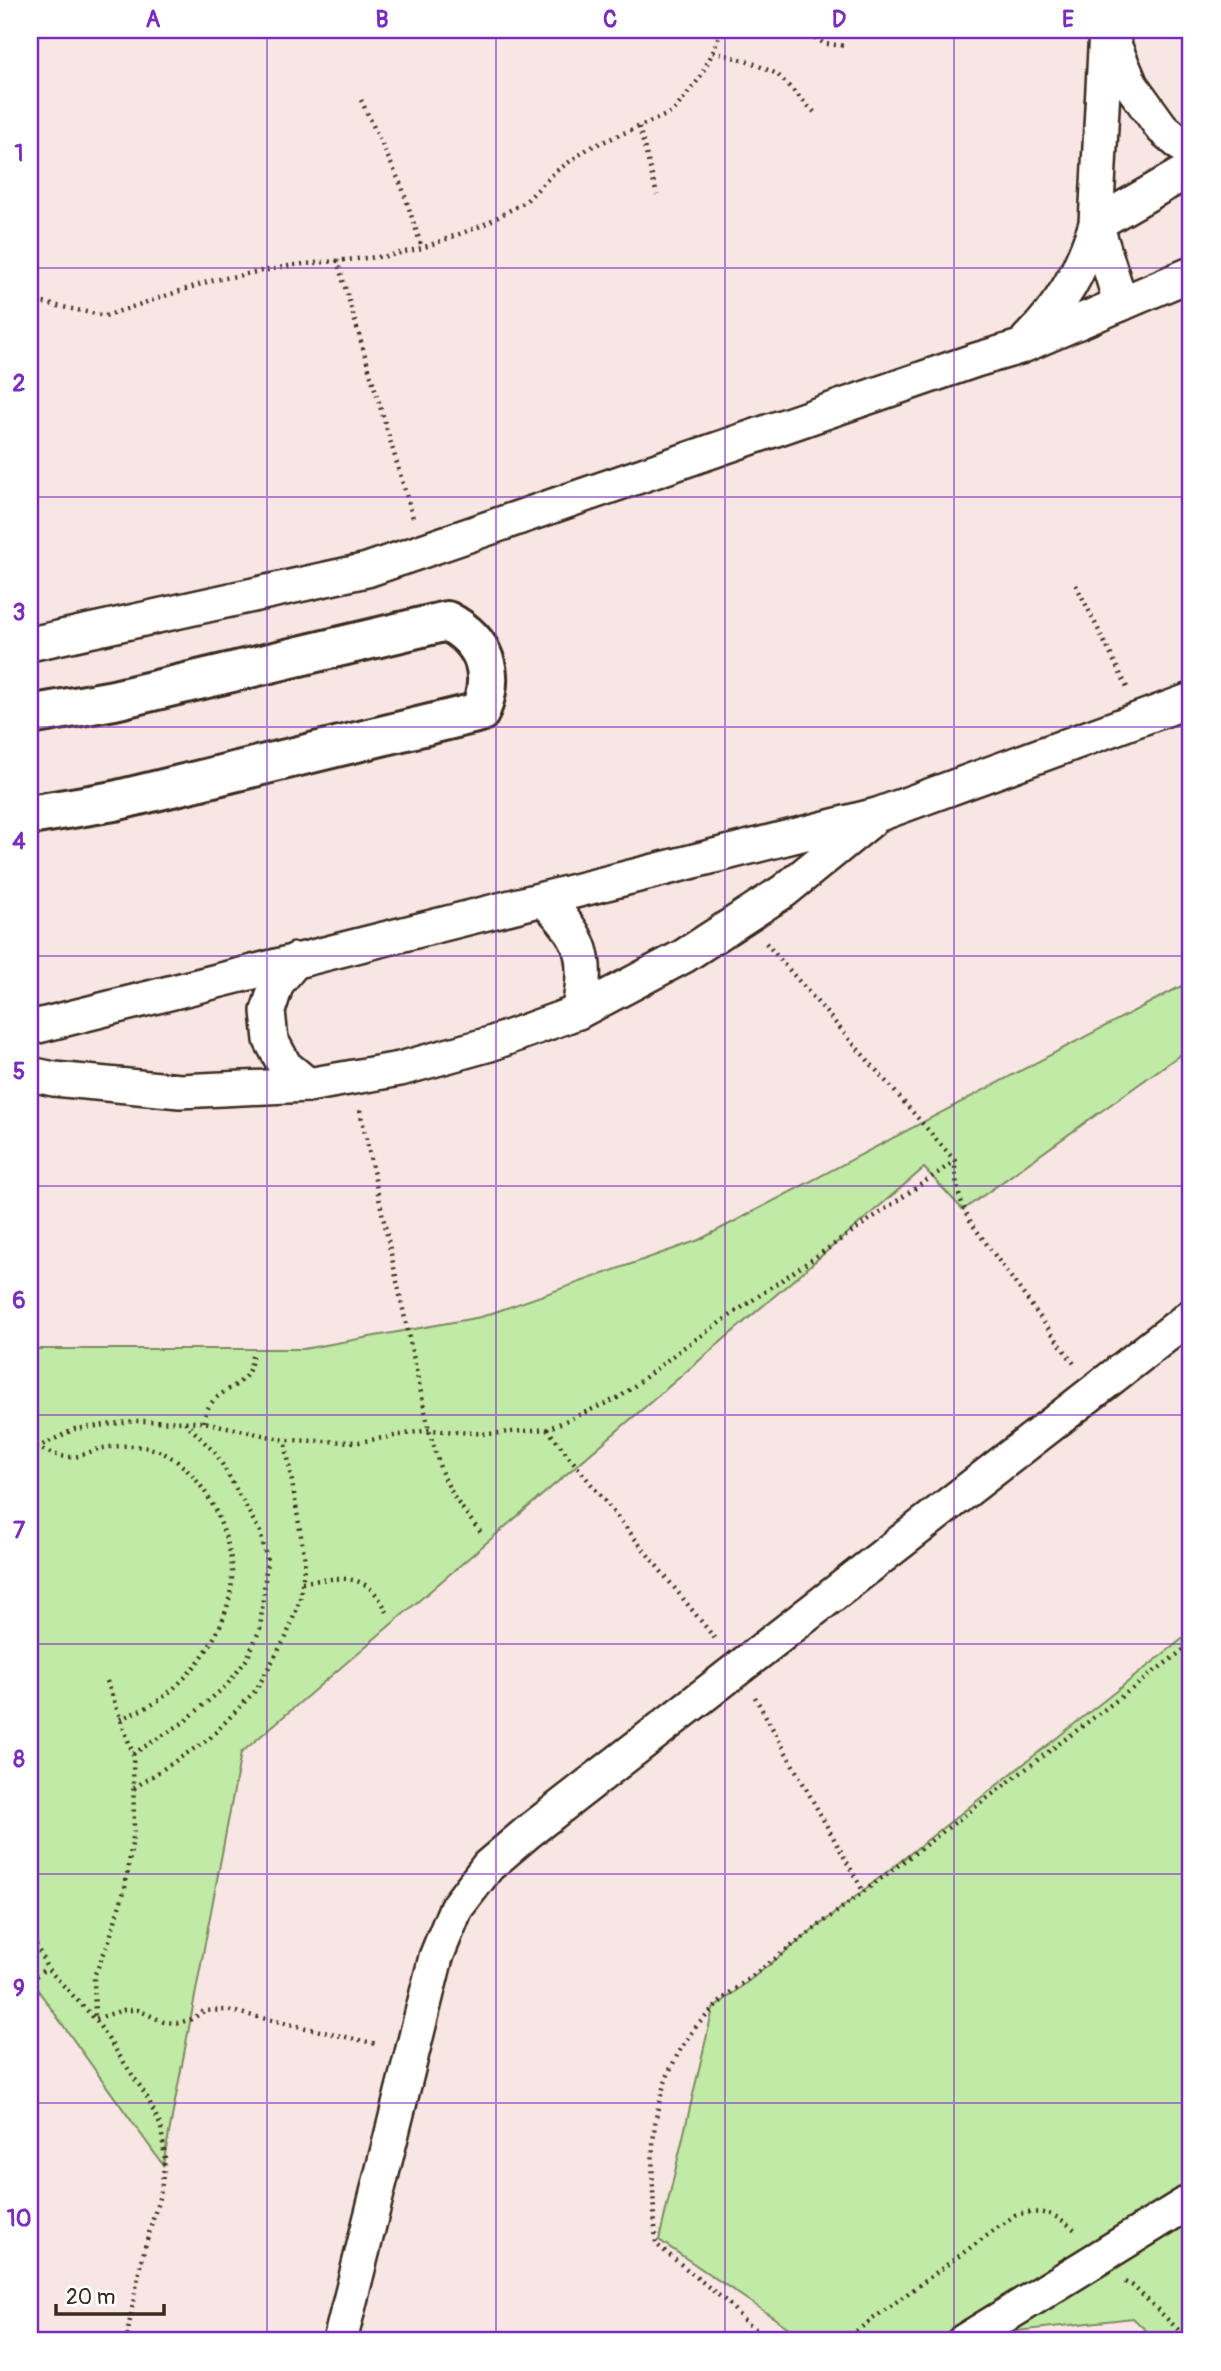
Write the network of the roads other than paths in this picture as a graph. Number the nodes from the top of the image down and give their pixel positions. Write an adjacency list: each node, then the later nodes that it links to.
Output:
1 (1107, 30): 2 (street); 4 (street)
2 (1191, 153)
3 (1191, 170): 4 (street)
4 (1096, 224): 6 (street); 7 (street)
5 (1191, 274): 6 (street)
6 (1121, 304): 7 (street)
7 (1020, 347): 8 (street)
8 (30, 644)
9 (1191, 699): 12 (street)
10 (30, 715): 11 (main road)
11 (30, 815)
12 (877, 815): 13 (street); 15 (street)
13 (543, 899): 14 (street); 15 (street)
14 (296, 961): 16 (street); 18 (street)
15 (578, 1012): 18 (street)
16 (30, 1028)
17 (30, 1074): 18 (street)
18 (307, 1086)
19 (1191, 1316): 21 (street)
20 (1191, 2202): 22 (street)
21 (340, 2341)
22 (964, 2341)

